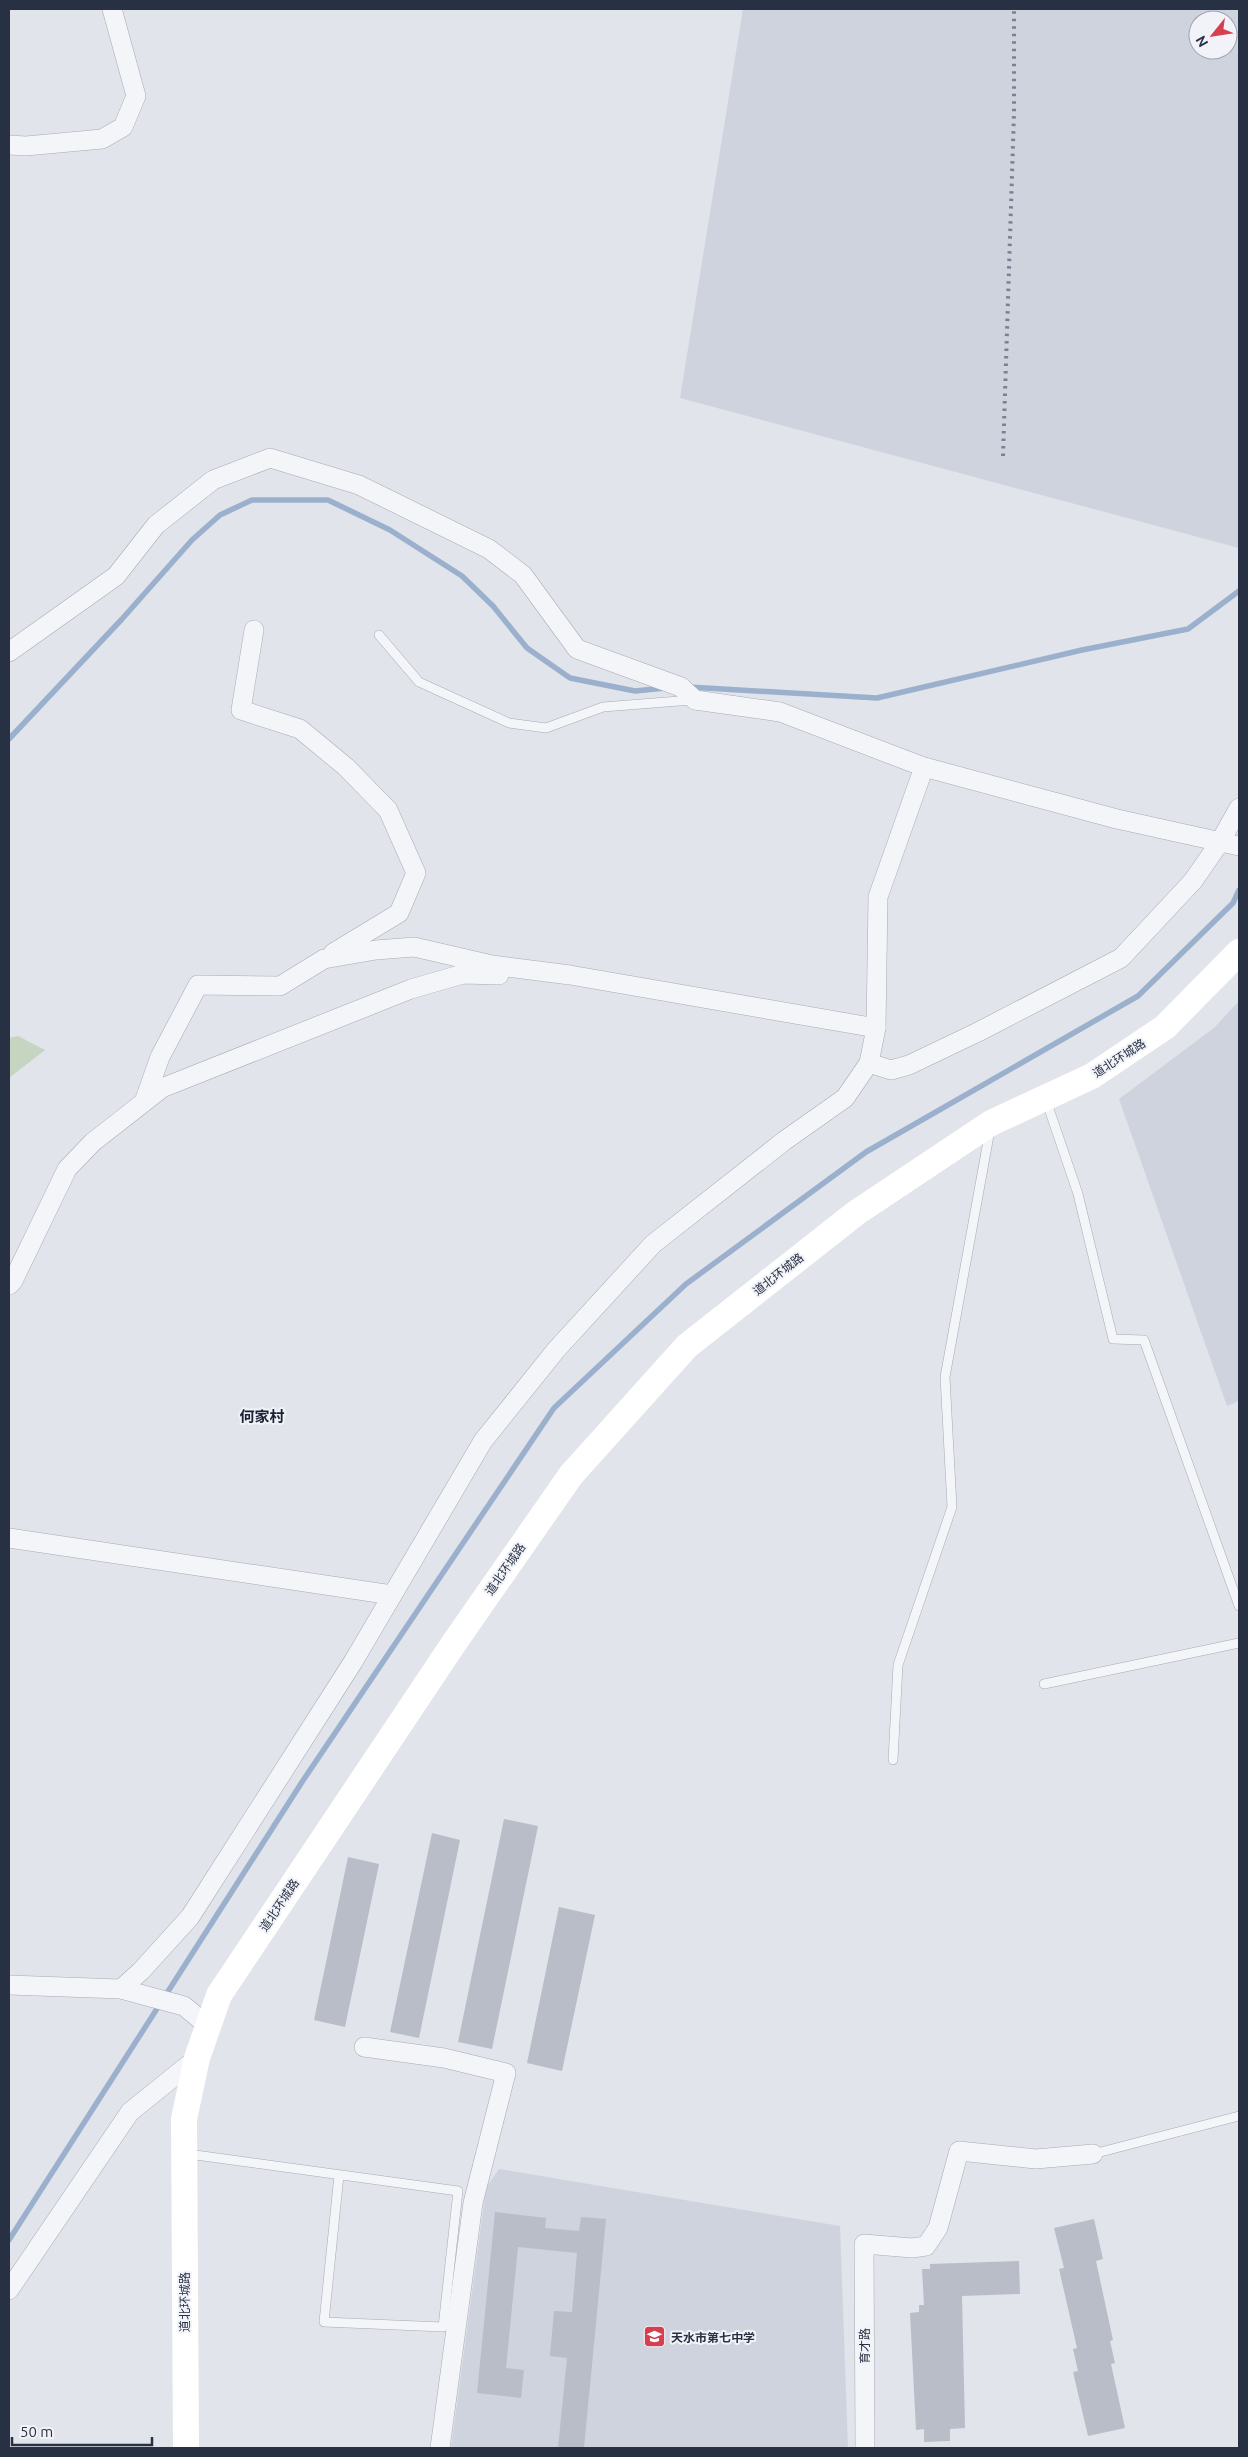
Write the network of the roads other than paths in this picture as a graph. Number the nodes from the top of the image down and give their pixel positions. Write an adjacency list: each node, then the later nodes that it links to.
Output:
1 (112, 9): 2 (street)
2 (9, 146)
3 (254, 630): 11 (street)
4 (379, 635): 6 (lane)
5 (9, 652): 6 (street)
6 (695, 700): 7 (street)
7 (924, 767): 9 (street); 13 (street)
8 (1239, 808): 9 (street)
9 (1232, 845): 14 (street)
10 (1239, 952): 15 (street, 道北环城路)
11 (324, 959): 12 (street); 16 (street)
12 (570, 975): 13 (street); 16 (street)
13 (876, 1028): 14 (street)
14 (870, 1063): 20 (street)
15 (1045, 1098): 17 (street, 道北环城路); 21 (lane)
16 (144, 1102): 18 (street)
17 (991, 1123): 24 (lane); 27 (street, 道北环城路)
18 (9, 1284)
19 (9, 1538): 20 (street)
20 (392, 1594): 26 (street)
21 (1239, 1606)
22 (1239, 1643): 23 (lane)
23 (1044, 1684)
24 (893, 1760)
25 (9, 1985): 26 (street)
26 (128, 1991): 27 (street)
27 (208, 2026): 29 (street, 道北环城路)
28 (364, 2047): 36 (street)
29 (197, 2058): 31 (street, 道北环城路); 34 (street)
30 (1239, 2116): 32 (lane)
31 (184, 2154): 33 (lane); 35 (street, 道北环城路)
32 (1093, 2154): 37 (street, 育才路)
33 (339, 2175): 33 (lane)
34 (9, 2290)
35 (186, 2448)
36 (440, 2448)
37 (865, 2448)

